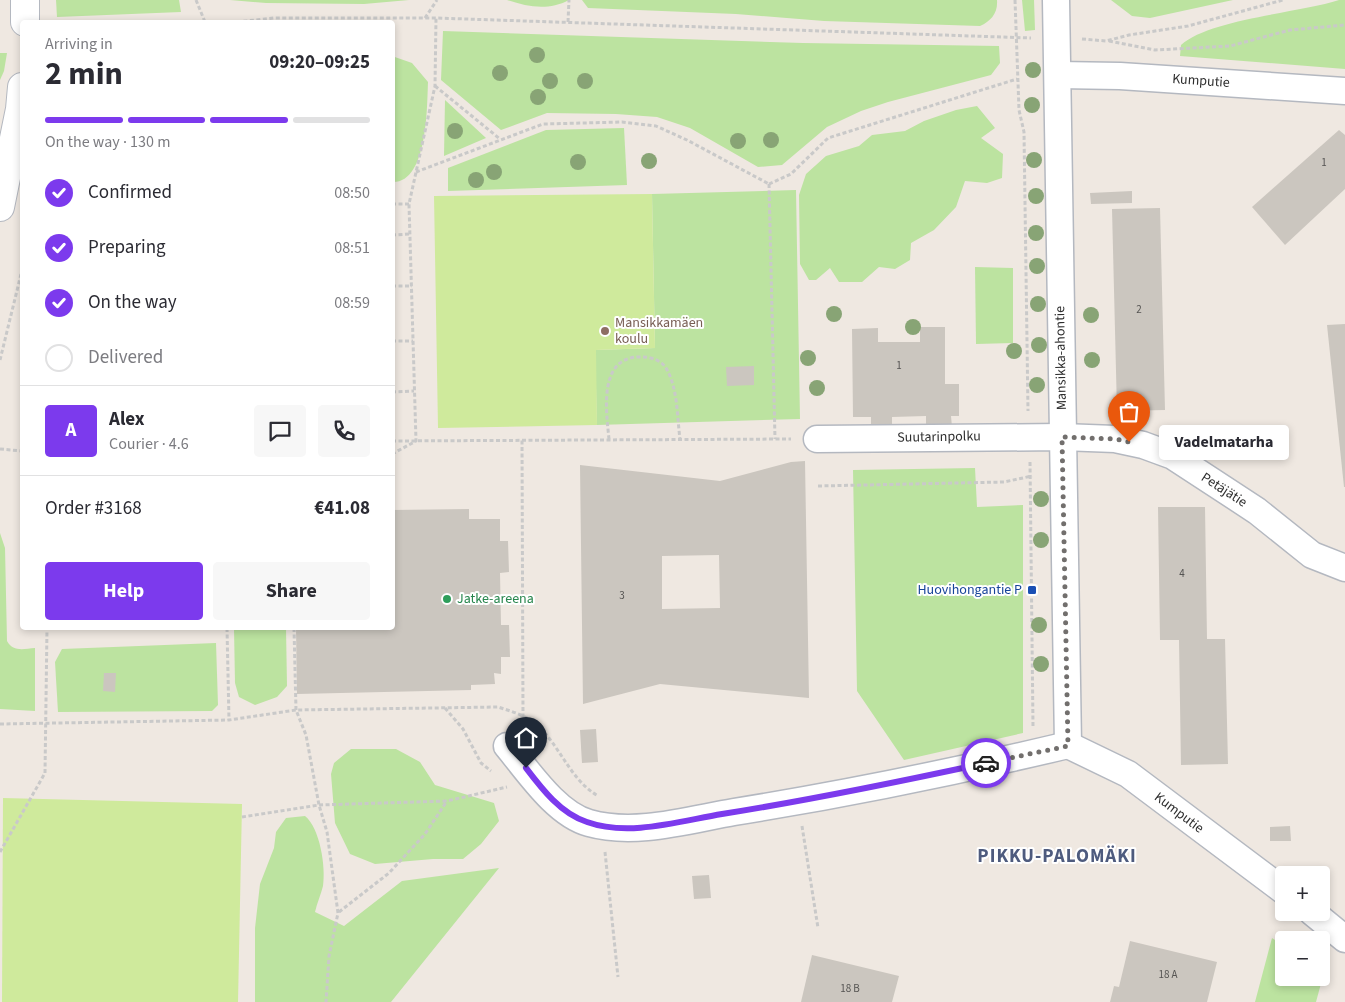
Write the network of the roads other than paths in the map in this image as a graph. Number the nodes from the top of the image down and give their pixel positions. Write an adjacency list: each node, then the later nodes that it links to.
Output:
1 (25, 0): 3 (street)
2 (1056, 0): 4 (street, Mansikka-ahontie)
3 (25, 20)
4 (1058, 76): 5 (street, Kumputie); 8 (street, Mansikka-ahontie)
5 (1345, 91)
6 (20, 109): 7 (street)
7 (0, 207)
8 (1062, 437): 9 (street, Suutarinpolku); 10 (street, Petäjätie); 12 (street, Mansikka-ahontie)
9 (817, 439)
10 (1345, 568)
11 (507, 746): 12 (street)
12 (1068, 746): 13 (street, Kumputie)
13 (1275, 884)
14 (1323, 921): 15 (street)
15 (1345, 939)

